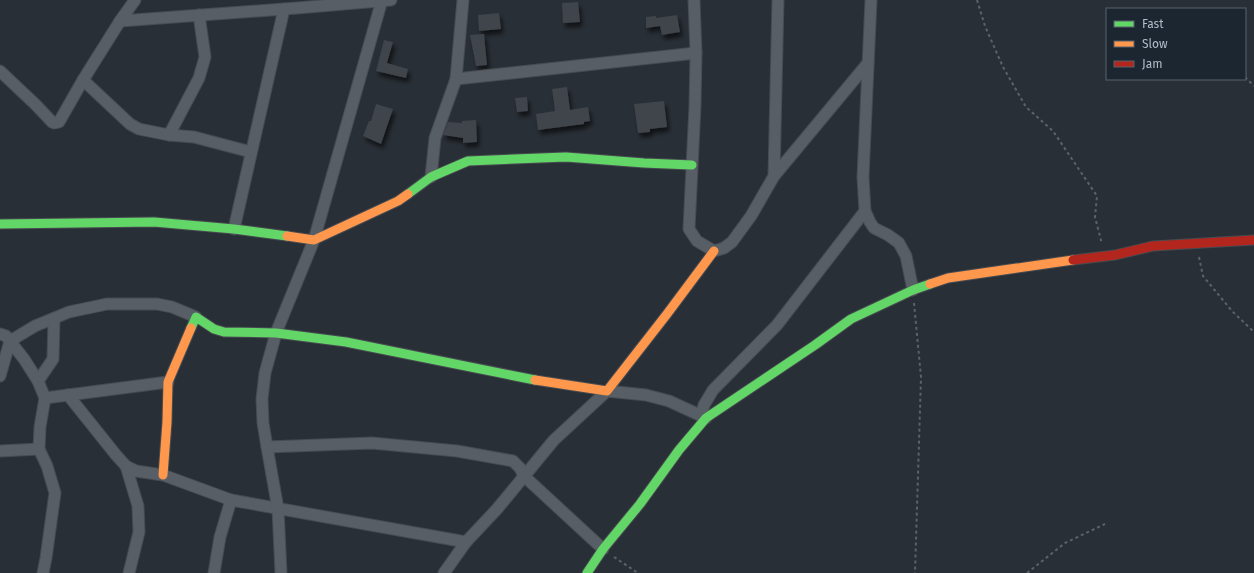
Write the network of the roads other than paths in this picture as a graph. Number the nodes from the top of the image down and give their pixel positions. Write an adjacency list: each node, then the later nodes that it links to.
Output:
1 (135, 0): 9 (street)
2 (385, 0): 7 (street); 23 (street)
3 (462, 0): 13 (street)
4 (694, 0): 10 (street)
5 (778, 0): 18 (street)
6 (871, 0): 11 (street)
7 (284, 9): 8 (street); 16 (street)
8 (199, 15): 9 (street); 15 (street)
9 (120, 20): 14 (street)
10 (696, 52): 13 (street); 17 (street)
11 (868, 63): 18 (street); 20 (street)
12 (0, 72): 14 (street)
13 (456, 79): 19 (street)
14 (83, 80): 15 (street)
15 (169, 136): 16 (street)
16 (251, 152): 22 (street)
17 (692, 165): 19 (street); 25 (street)
18 (774, 176): 25 (street)
19 (431, 177): 23 (street)
20 (865, 211): 26 (street); 38 (street)
21 (0, 224): 22 (street)
22 (234, 229): 23 (street)
23 (314, 240): 29 (street)
24 (1254, 240): 26 (street)
25 (714, 251): 35 (street)
26 (913, 290): 38 (street)
27 (196, 317): 28 (street); 29 (street); 34 (street)
28 (54, 319): 31 (street); 33 (street)
29 (276, 333): 35 (street); 39 (street)
30 (0, 334): 31 (street)
31 (10, 341): 32 (street); 33 (street)
32 (0, 376)
33 (38, 380): 37 (street)
34 (168, 382): 36 (street); 43 (street)
35 (607, 391): 38 (street); 44 (street)
36 (68, 395): 37 (street); 42 (street)
37 (45, 398): 40 (street)
38 (704, 417): 48 (street)
39 (267, 447): 44 (street); 46 (street)
40 (40, 449): 41 (street); 49 (street)
41 (0, 451)
42 (126, 466): 43 (street); 50 (street)
43 (163, 475): 45 (street)
44 (524, 476): 47 (street); 48 (street)
45 (231, 500): 46 (street); 51 (street)
46 (278, 509): 47 (street); 52 (street)
47 (466, 542): 53 (street)
48 (603, 549): 54 (street)
49 (43, 573)
50 (129, 573)
51 (214, 573)
52 (280, 573)
53 (444, 573)
54 (587, 573)

